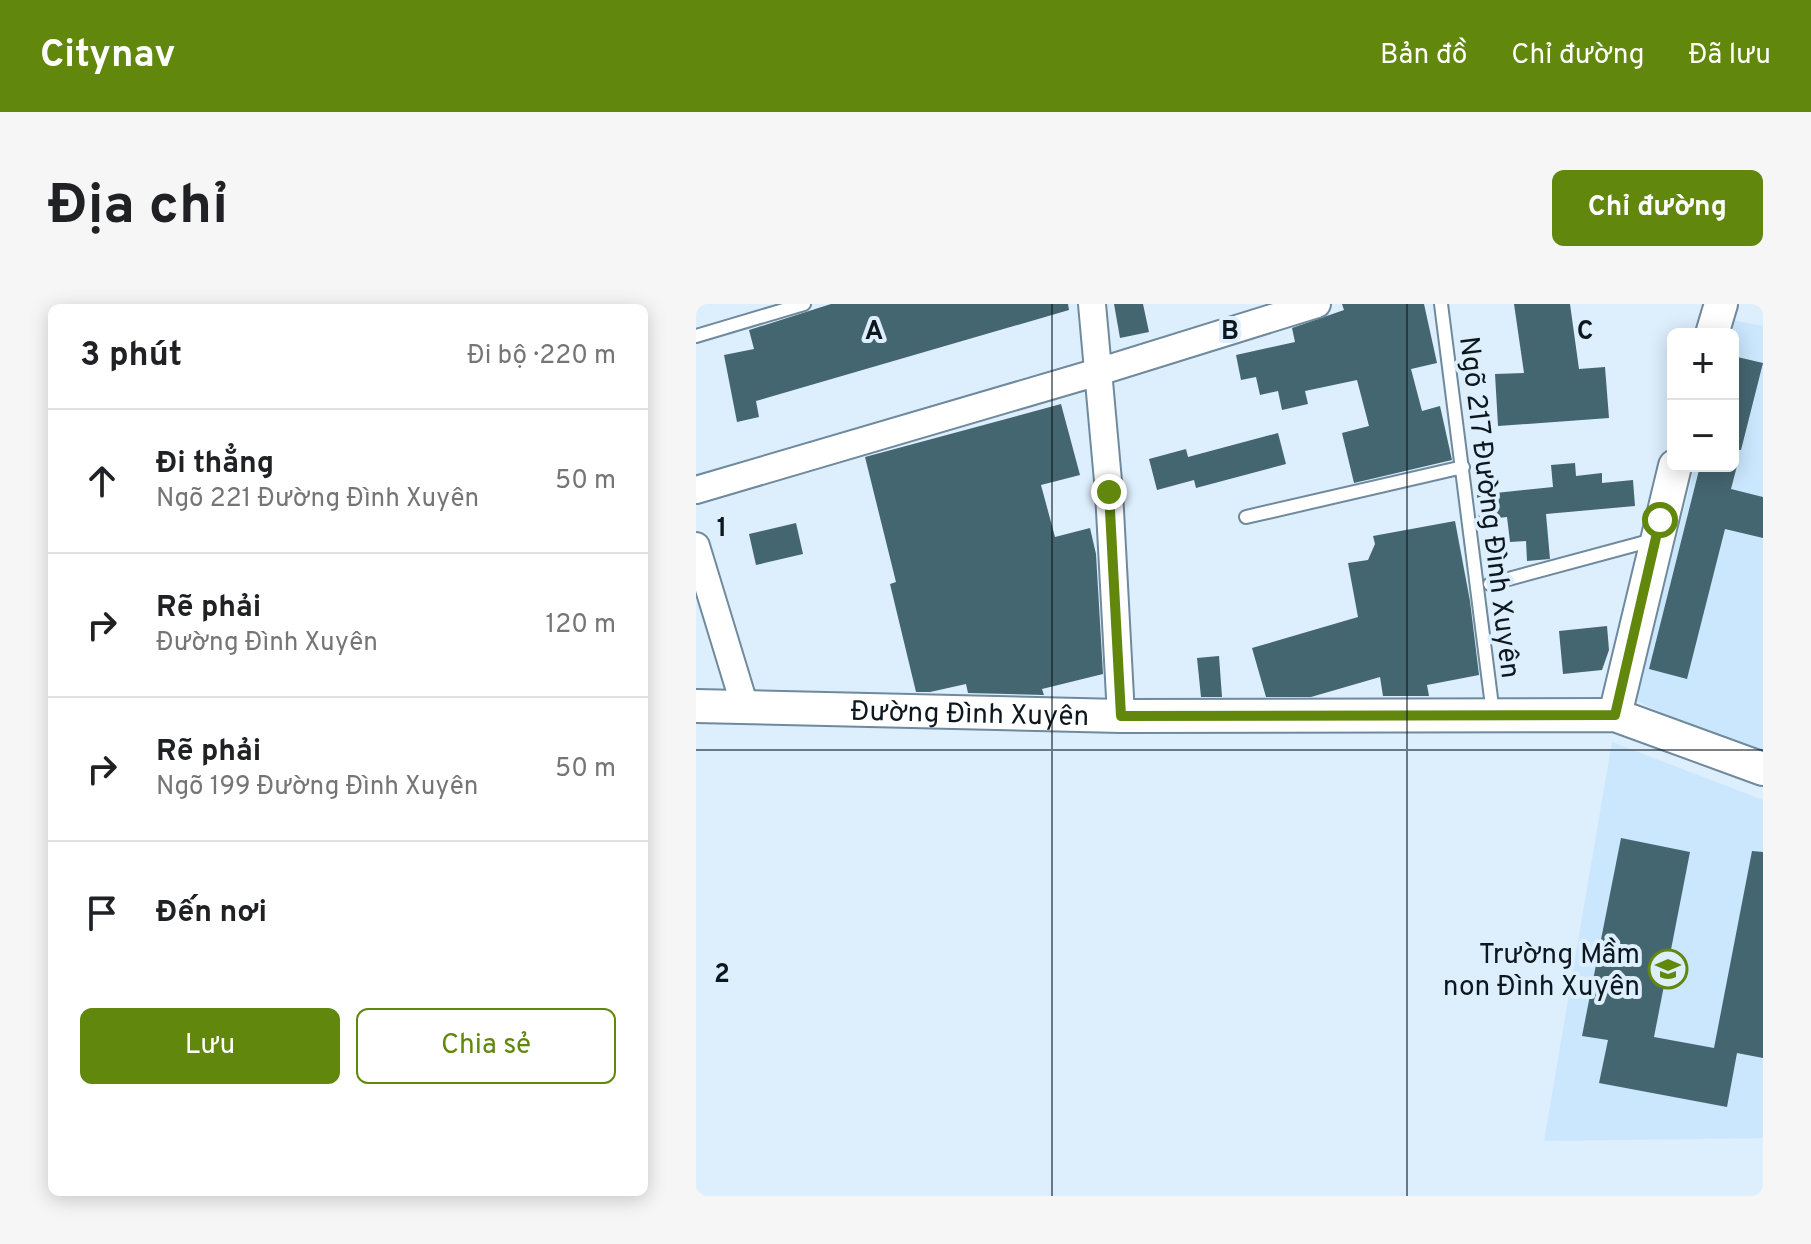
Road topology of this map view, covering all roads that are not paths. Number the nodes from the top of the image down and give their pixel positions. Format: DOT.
graph roads {
  1 [pos="804,304"];
  2 [pos="1092,304"];
  3 [pos="1317,304"];
  4 [pos="1441,304"];
  5 [pos="1721,304"];
  6 [pos="1714,328"];
  7 [pos="696,336"];
  8 [pos="1098,372"];
  9 [pos="1463,467"];
  10 [pos="1673,472"];
  11 [pos="696,490"];
  12 [pos="1246,517"];
  13 [pos="1656,539"];
  14 [pos="696,546"];
  15 [pos="1490,584"];
  16 [pos="696,706"];
  17 [pos="745,707"];
  18 [pos="1493,715"];
  19 [pos="1615,715"];
  20 [pos="1121,716"];
  21 [pos="1763,769"];
  1 -- 7 [label="lane"];
  2 -- 8 [label="street"];
  3 -- 8 [label="street"];
  4 -- 9 [label="lane, Ngõ 217 Đường Đình Xuyên"];
  5 -- 6 [label="street"];
  8 -- 11 [label="street"];
  8 -- 20 [label="street"];
  9 -- 12 [label="lane"];
  9 -- 18 [label="lane, Ngõ 217 Đường Đình Xuyên"];
  10 -- 13 [label="street"];
  13 -- 15 [label="lane"];
  13 -- 19 [label="street"];
  14 -- 17 [label="street"];
  16 -- 17 [label="street, Đường Đình Xuyên"];
  17 -- 20 [label="street, Đường Đình Xuyên"];
  18 -- 19 [label="street, Đường Đình Xuyên"];
  18 -- 20 [label="street, Đường Đình Xuyên"];
  19 -- 21 [label="street, Đường Đình Xuyên"];
}
